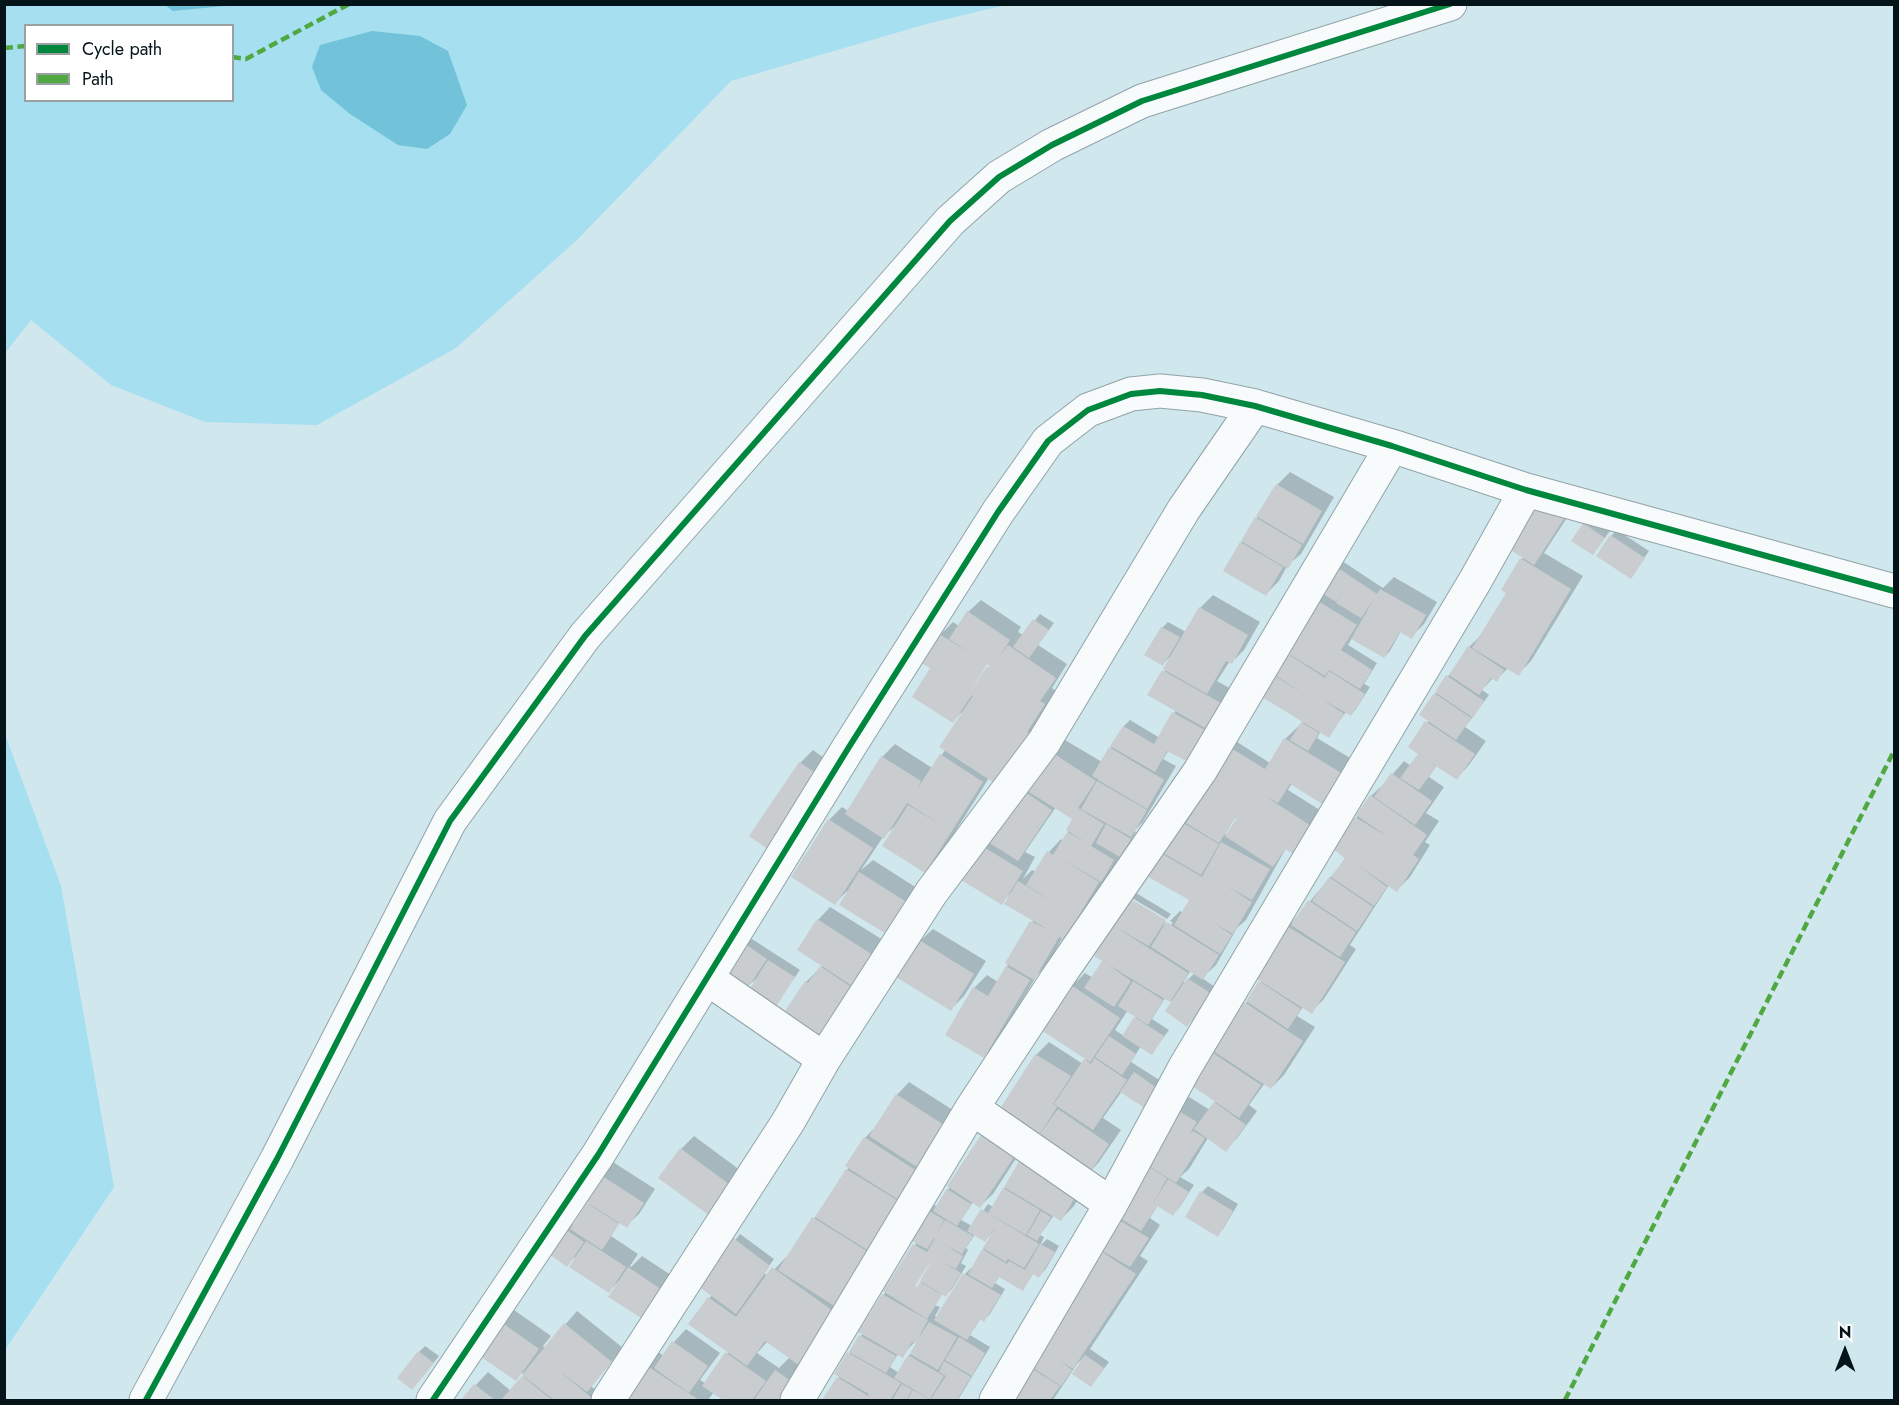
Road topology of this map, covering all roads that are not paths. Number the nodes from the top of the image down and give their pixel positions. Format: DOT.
graph roads {
  1 [pos="1450,4"];
  2 [pos="1255,406"];
  3 [pos="1392,446"];
  4 [pos="1526,489"];
  5 [pos="1894,591"];
  6 [pos="708,979"];
  7 [pos="824,1059"];
  8 [pos="972,1108"];
  9 [pos="1111,1204"];
  10 [pos="146,1401"];
  11 [pos="433,1401"];
  12 [pos="608,1401"];
  13 [pos="797,1401"];
  14 [pos="996,1401"];
  1 -- 10 [label="street"];
  2 -- 3 [label="street"];
  2 -- 6 [label="street"];
  2 -- 7 [label="street"];
  3 -- 4 [label="street"];
  3 -- 8 [label="street"];
  4 -- 5 [label="street"];
  4 -- 9 [label="street"];
  6 -- 7 [label="street"];
  6 -- 11 [label="street"];
  7 -- 12 [label="street"];
  8 -- 9 [label="street"];
  8 -- 13 [label="street"];
  9 -- 14 [label="street"];
}
